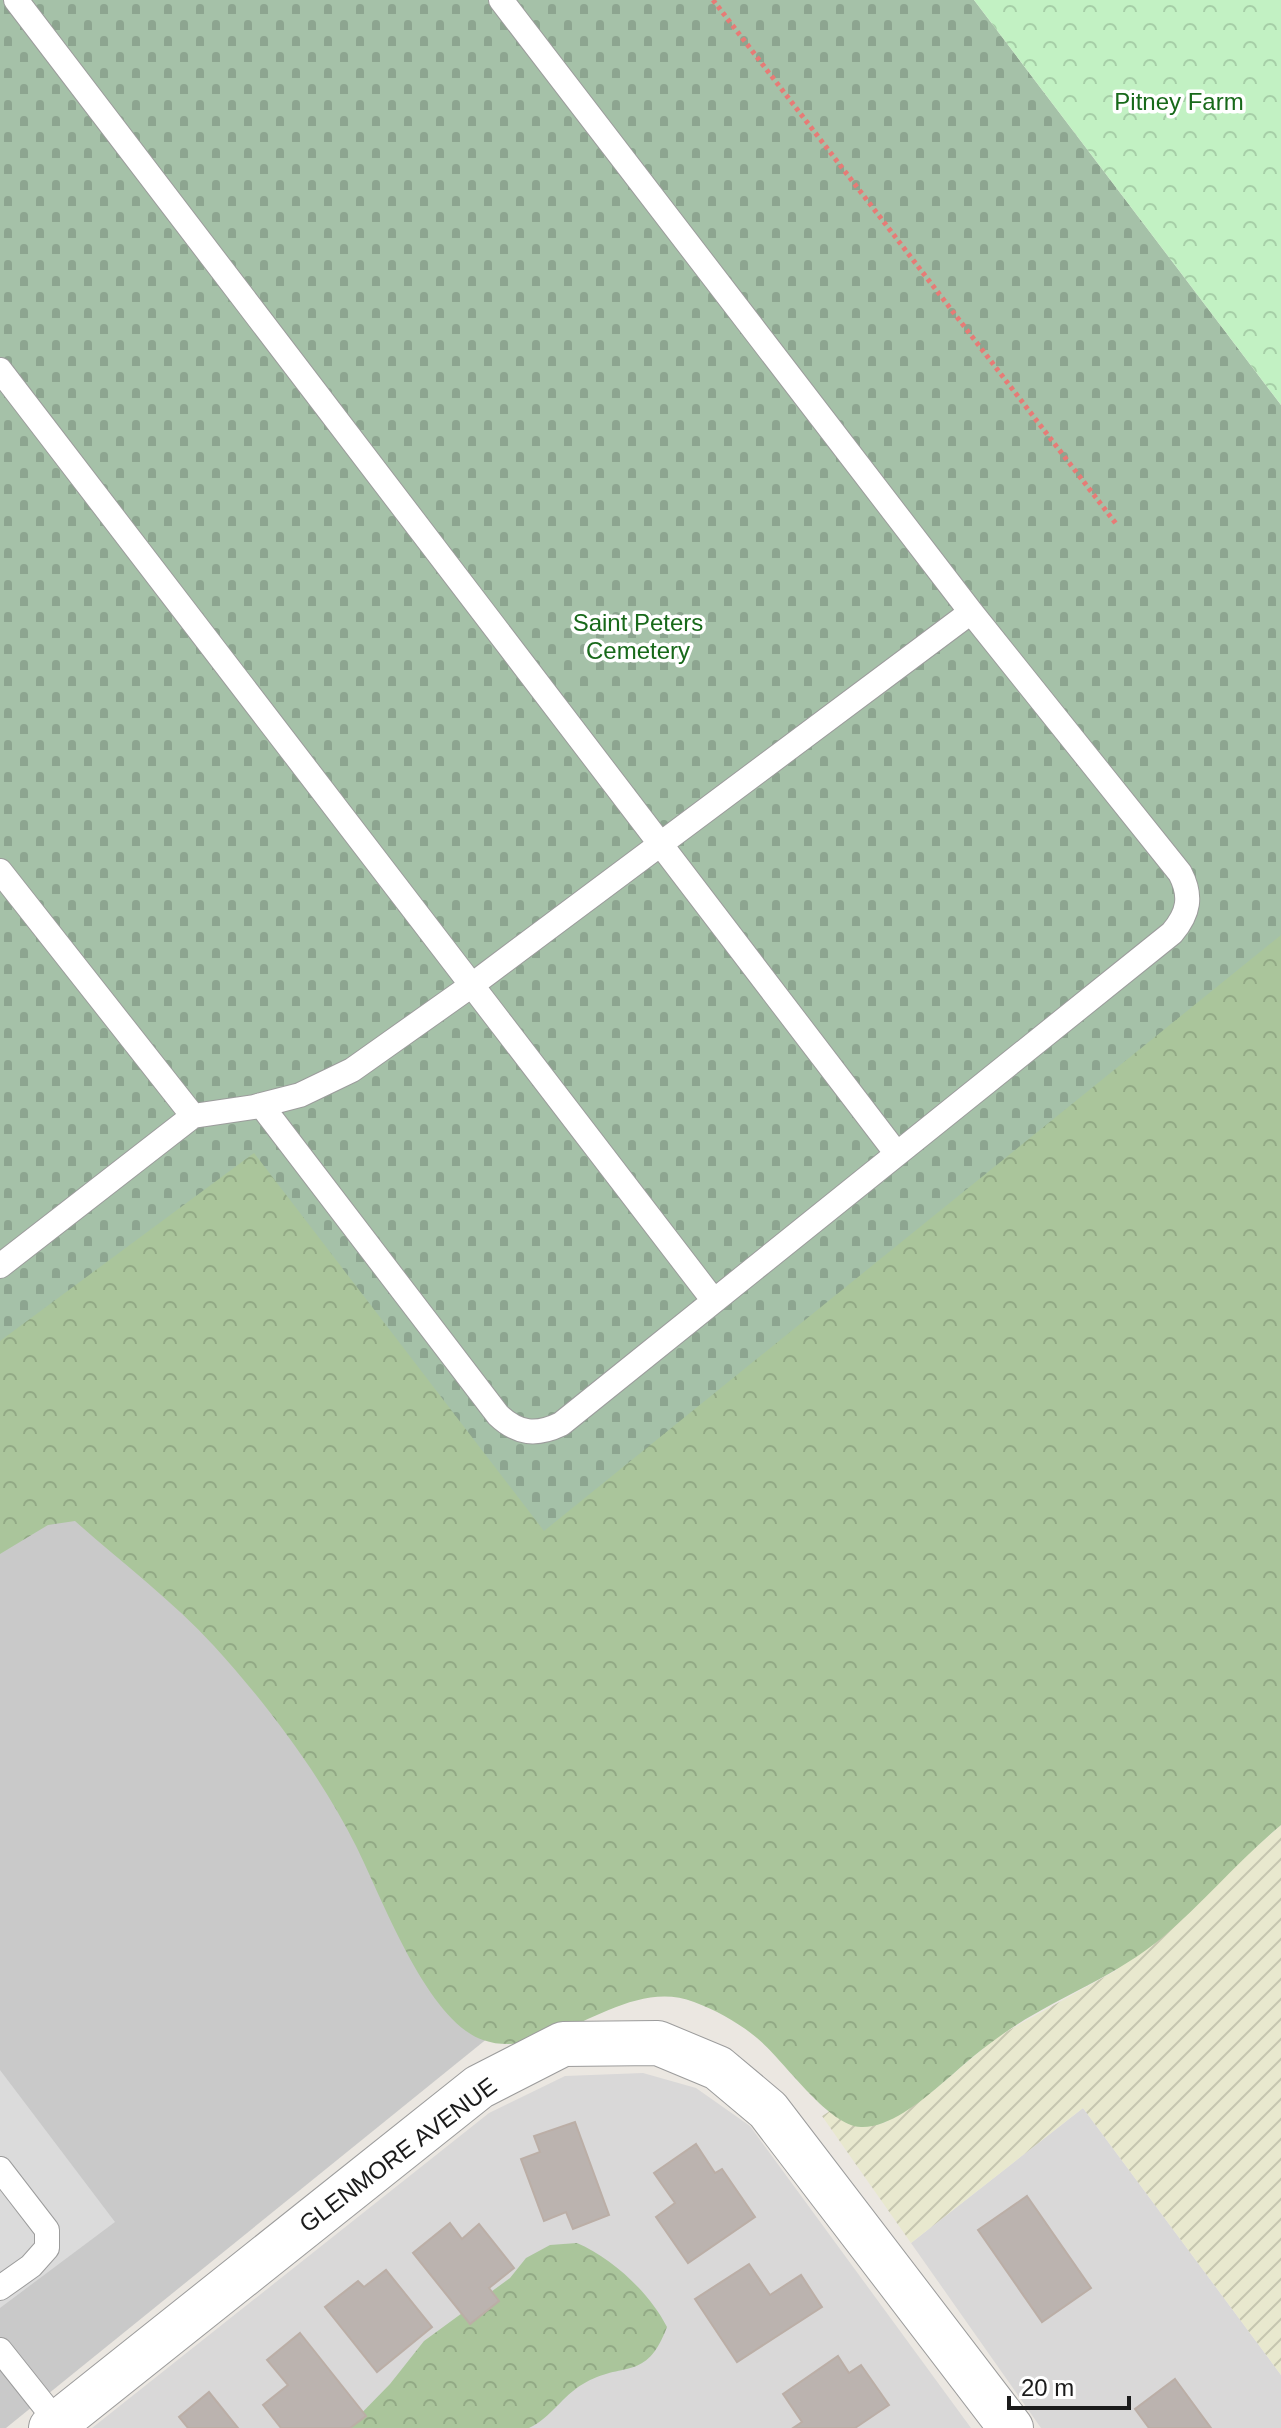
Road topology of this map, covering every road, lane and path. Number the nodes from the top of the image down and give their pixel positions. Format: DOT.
graph roads {
  1 [pos="16,0"];
  2 [pos="501,0"];
  3 [pos="713,0"];
  4 [pos="0,370"];
  5 [pos="1117,525"];
  6 [pos="971,612"];
  7 [pos="660,845"];
  8 [pos="0,871"];
  9 [pos="472,985"];
  10 [pos="261,1105"];
  11 [pos="193,1116"];
  12 [pos="897,1154"];
  13 [pos="0,1266"];
  14 [pos="714,1301"];
  15 [pos="0,2169"];
  16 [pos="0,2288"];
  17 [pos="0,2350"];
  18 [pos="54,2425"];
  19 [pos="1011,2428"];
  1 -- 7 [label="lane"];
  2 -- 6 [label="lane"];
  3 -- 5 [label="path"];
  4 -- 9 [label="lane"];
  6 -- 7 [label="lane"];
  6 -- 12 [label="lane"];
  7 -- 9 [label="lane"];
  7 -- 12 [label="lane"];
  8 -- 11 [label="lane"];
  9 -- 10 [label="lane"];
  9 -- 14 [label="lane"];
  10 -- 11 [label="lane"];
  10 -- 14 [label="lane"];
  11 -- 13 [label="lane"];
  12 -- 14 [label="lane"];
  15 -- 16 [label="lane"];
  17 -- 18 [label="lane"];
  18 -- 19 [label="street, GLENMORE AVENUE"];
}
